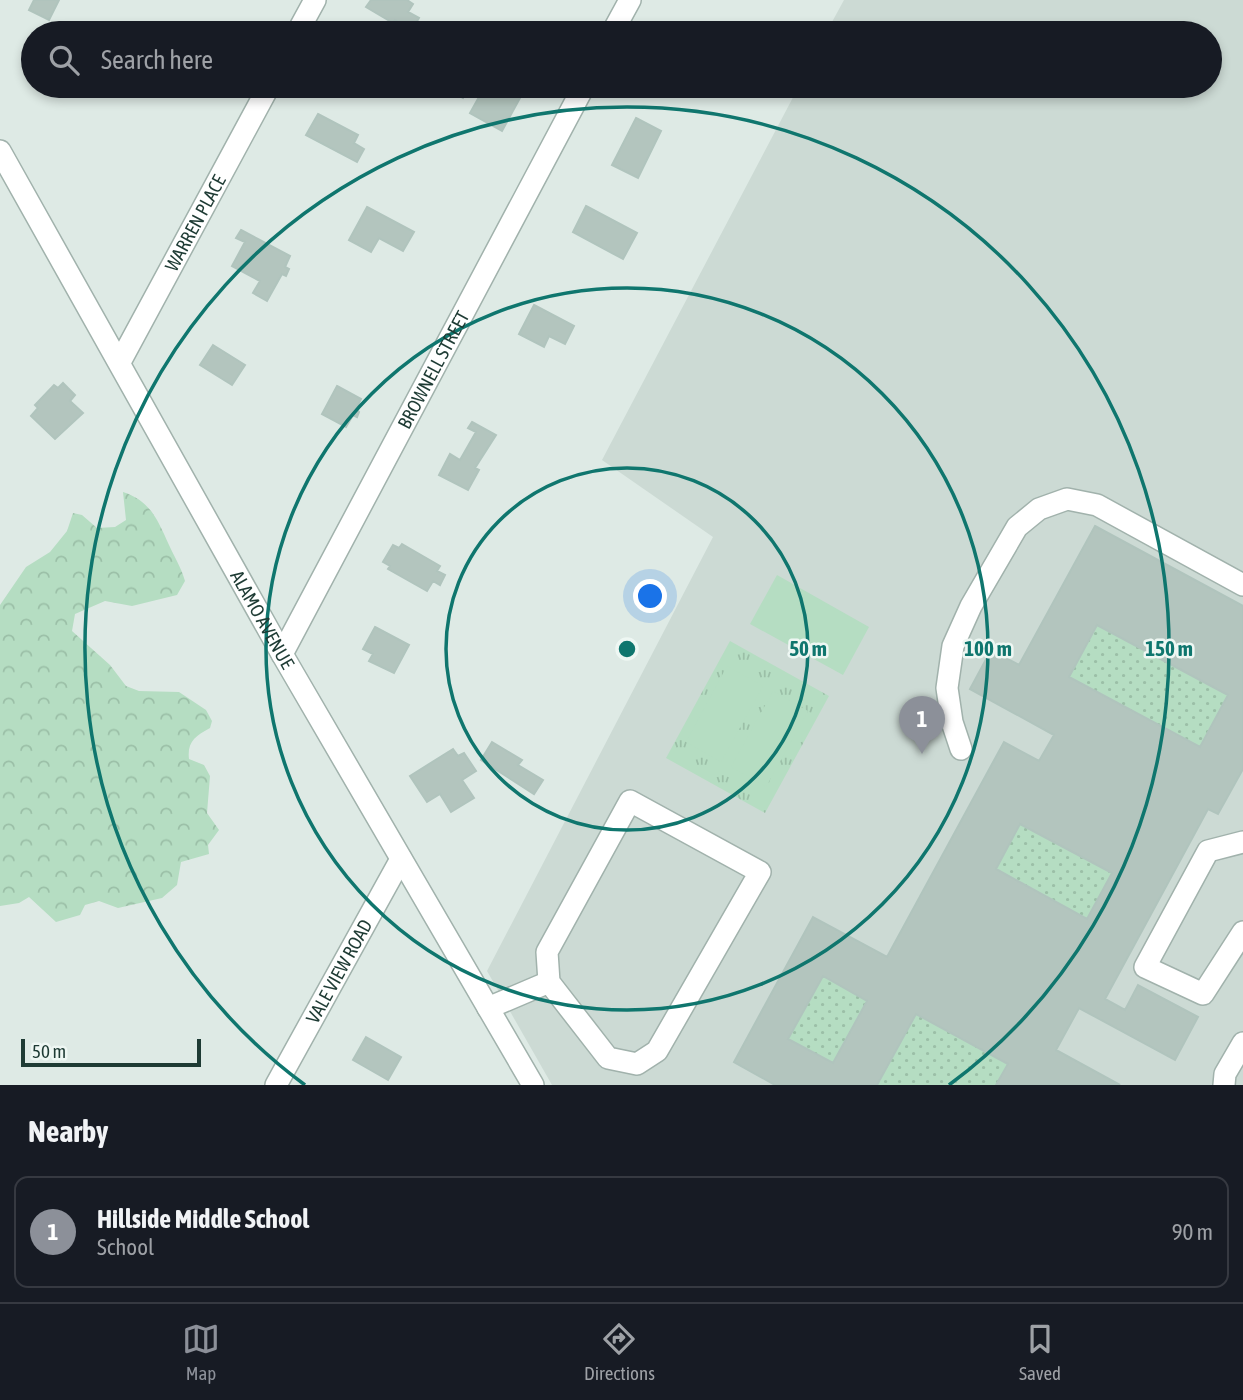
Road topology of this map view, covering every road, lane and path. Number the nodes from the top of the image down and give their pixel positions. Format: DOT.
graph roads {
  1 [pos="315,0"];
  2 [pos="630,0"];
  3 [pos="304,21"];
  4 [pos="619,21"];
  5 [pos="263,98"];
  6 [pos="578,98"];
  7 [pos="0,151"];
  8 [pos="120,362"];
  9 [pos="1243,585"];
  10 [pos="282,654"];
  11 [pos="961,749"];
  12 [pos="1243,842"];
  13 [pos="401,859"];
  14 [pos="1243,932"];
  15 [pos="549,982"];
  16 [pos="488,1008"];
  17 [pos="1243,1043"];
  18 [pos="276,1085"];
  19 [pos="533,1085"];
  20 [pos="1224,1085"];
  1 -- 3 [label="street"];
  2 -- 4 [label="street"];
  5 -- 8 [label="street, WARREN PLACE"];
  6 -- 10 [label="street, BROWNELL STREET"];
  7 -- 8 [label="street, ALAMO AVENUE"];
  8 -- 10 [label="street, ALAMO AVENUE"];
  9 -- 11 [label="street"];
  10 -- 13 [label="street, ALAMO AVENUE"];
  12 -- 14 [label="street"];
  13 -- 16 [label="street, ALAMO AVENUE"];
  13 -- 18 [label="street, VALE VIEW ROAD"];
  15 -- 15 [label="street"];
  15 -- 16 [label="street"];
  16 -- 19 [label="street, ALAMO AVENUE"];
  17 -- 20 [label="street"];
}
